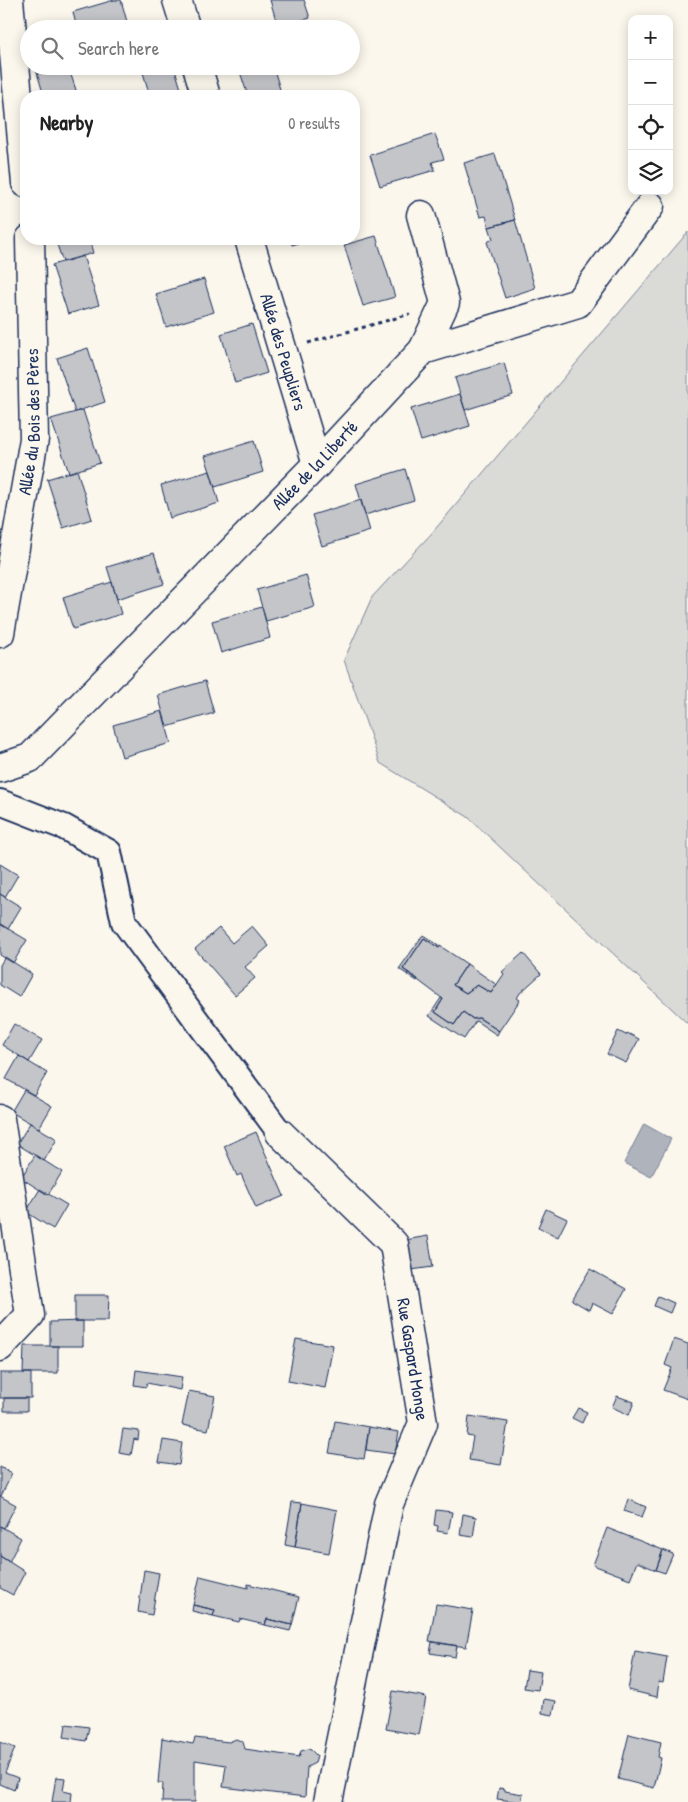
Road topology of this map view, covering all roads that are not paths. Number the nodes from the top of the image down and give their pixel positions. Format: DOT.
graph roads {
  1 [pos="177,0"];
  2 [pos="10,7"];
  3 [pos="183,20"];
  4 [pos="200,75"];
  5 [pos="204,90"];
  6 [pos="20,117"];
  7 [pos="650,206"];
  8 [pos="421,215"];
  9 [pos="30,245"];
  10 [pos="252,245"];
  11 [pos="423,350"];
  12 [pos="317,464"];
  13 [pos="0,633"];
  14 [pos="0,768"];
  15 [pos="0,802"];
  16 [pos="0,1119"];
  17 [pos="280,1133"];
  18 [pos="0,1347"];
  19 [pos="328,1802"];
  1 -- 3 [label="street"];
  2 -- 6 [label="street"];
  4 -- 5 [label="street"];
  7 -- 11 [label="street"];
  8 -- 11 [label="street"];
  9 -- 13 [label="street, Allée du Bois des Pères"];
  10 -- 12 [label="street, Allée des Peupliers"];
  11 -- 12 [label="street, Allée de la Liberté"];
  12 -- 14 [label="street, Allée de la Liberté"];
  15 -- 17 [label="street"];
  16 -- 18 [label="street"];
  17 -- 19 [label="street, Rue Gaspard Monge"];
}
